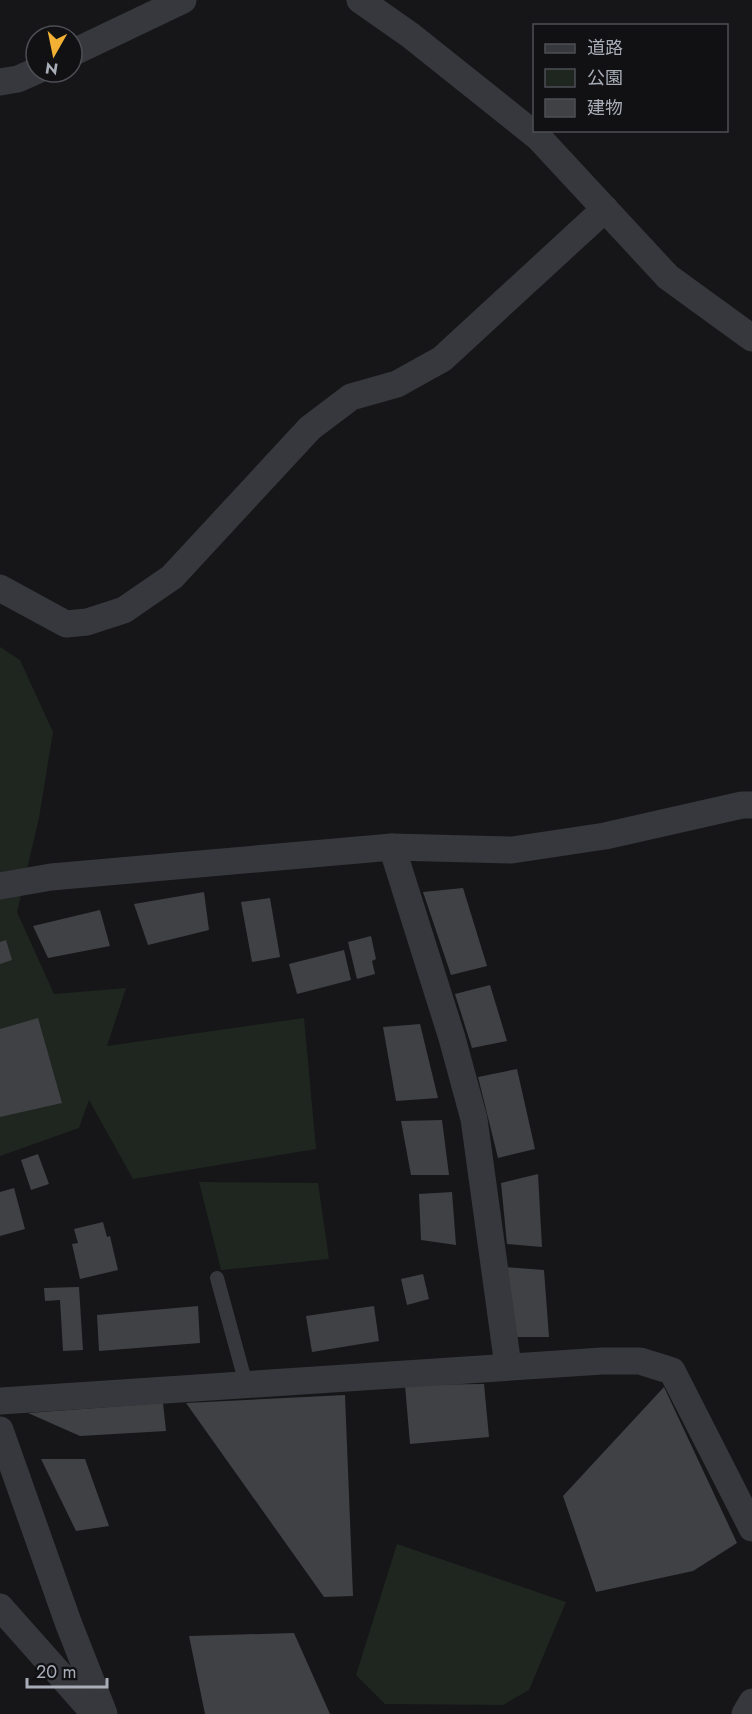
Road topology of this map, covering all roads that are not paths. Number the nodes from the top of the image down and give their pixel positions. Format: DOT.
graph roads {
  1 [pos="183,0"];
  2 [pos="360,0"];
  3 [pos="392,8"];
  4 [pos="84,47"];
  5 [pos="24,76"];
  6 [pos="0,82"];
  7 [pos="606,209"];
  8 [pos="752,338"];
  9 [pos="0,588"];
  10 [pos="752,805"];
  11 [pos="392,847"];
  12 [pos="0,886"];
  13 [pos="216,1278"];
  14 [pos="508,1366"];
  15 [pos="246,1384"];
  16 [pos="0,1401"];
  17 [pos="0,1430"];
  18 [pos="752,1528"];
  19 [pos="0,1607"];
  20 [pos="752,1702"];
  21 [pos="94,1714"];
  22 [pos="104,1714"];
  23 [pos="745,1714"];
  1 -- 4 [label="street"];
  2 -- 3 [label="street"];
  3 -- 7 [label="street"];
  5 -- 6 [label="street"];
  7 -- 8 [label="street"];
  7 -- 9 [label="street"];
  10 -- 11 [label="street"];
  11 -- 12 [label="street"];
  11 -- 14 [label="street"];
  13 -- 15 [label="lane"];
  14 -- 15 [label="street"];
  14 -- 18 [label="street"];
  15 -- 16 [label="street"];
  17 -- 22 [label="street"];
  19 -- 21 [label="street"];
  20 -- 23 [label="street"];
}
